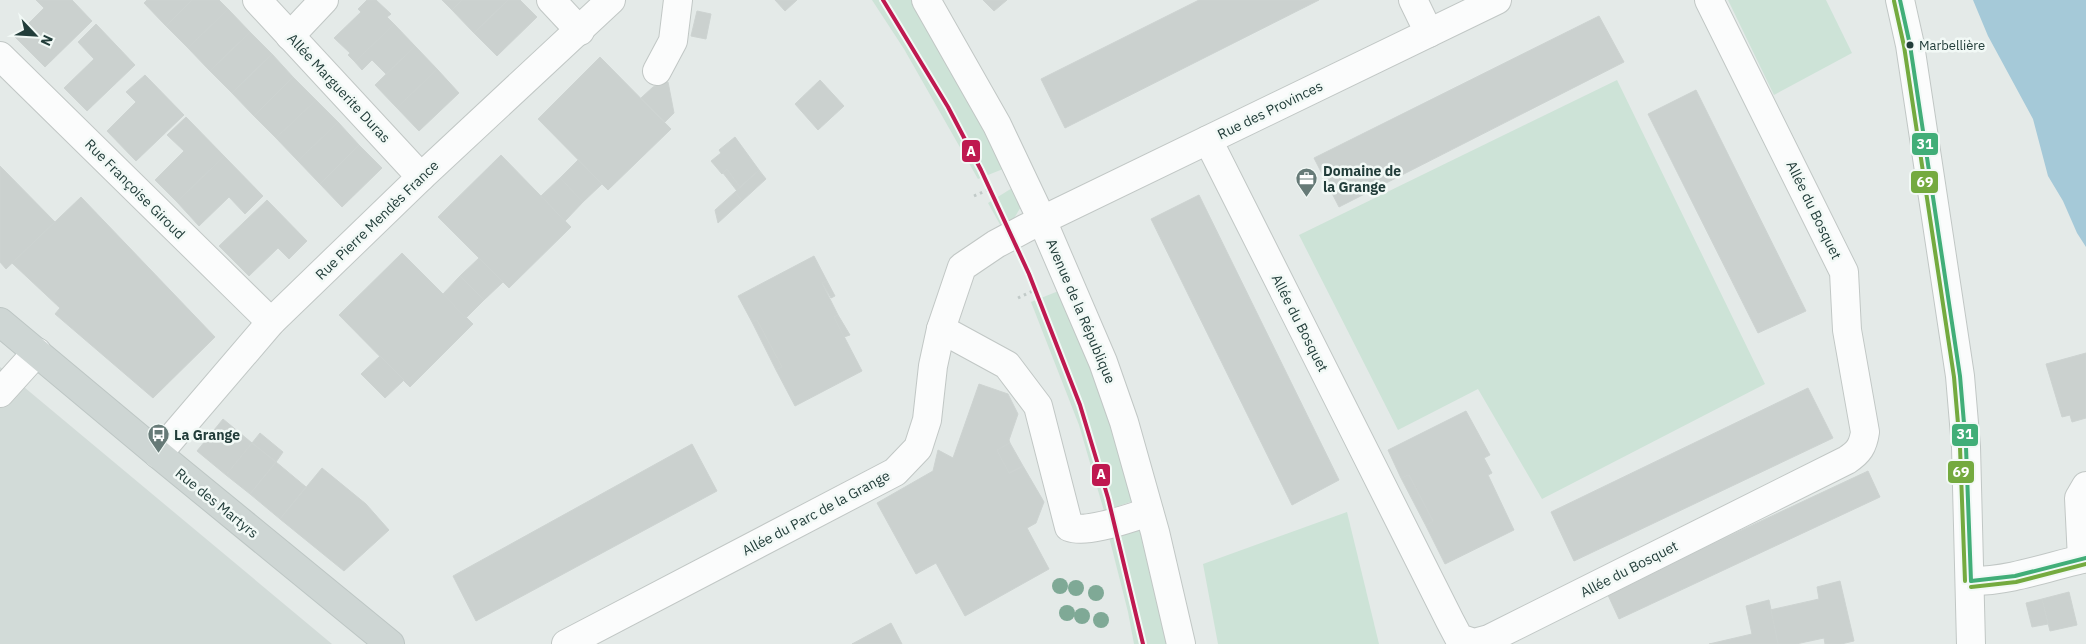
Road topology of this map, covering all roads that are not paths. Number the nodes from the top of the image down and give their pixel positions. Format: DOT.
graph roads {
  1 [pos="258,0"];
  2 [pos="324,0"];
  3 [pos="551,0"];
  4 [pos="611,0"];
  5 [pos="678,0"];
  6 [pos="926,0"];
  7 [pos="1413,0"];
  8 [pos="1497,0"];
  9 [pos="1709,0"];
  10 [pos="1900,0"];
  11 [pos="580,31"];
  12 [pos="1429,33"];
  13 [pos="290,36"];
  14 [pos="0,56"];
  15 [pos="656,72"];
  16 [pos="1208,140"];
  17 [pos="421,177"];
  18 [pos="1042,220"];
  19 [pos="0,322"];
  20 [pos="270,322"];
  21 [pos="941,329"];
  22 [pos="37,352"];
  23 [pos="0,393"];
  24 [pos="158,454"];
  25 [pos="2086,486"];
  26 [pos="1149,512"];
  27 [pos="2084,558"];
  28 [pos="1971,581"];
  29 [pos="390,644"];
  30 [pos="566,644"];
  31 [pos="1181,644"];
  32 [pos="1971,644"];
  1 -- 13 [label="street, Allée Marguerite Duras"];
  2 -- 13 [label="street"];
  3 -- 11 [label="street"];
  4 -- 11 [label="street, Rue Pierre Mendès France"];
  5 -- 15 [label="street"];
  6 -- 18 [label="street, Avenue de la République"];
  7 -- 12 [label="street"];
  8 -- 12 [label="street, Rue des Provinces"];
  9 -- 16 [label="street, Allée du Bosquet"];
  10 -- 28 [label="street"];
  11 -- 17 [label="street, Rue Pierre Mendès France"];
  12 -- 16 [label="street, Rue des Provinces"];
  13 -- 17 [label="street, Allée Marguerite Duras"];
  14 -- 20 [label="street, Rue Françoise Giroud"];
  16 -- 18 [label="street, Rue des Provinces"];
  17 -- 20 [label="street, Rue Pierre Mendès France"];
  18 -- 21 [label="street, Allée du Parc de la Grange"];
  18 -- 26 [label="street, Avenue de la République"];
  19 -- 22 [label="main road, Rue des Martyrs"];
  20 -- 24 [label="street, Rue Pierre Mendès France"];
  21 -- 26 [label="street"];
  21 -- 30 [label="street, Allée du Parc de la Grange"];
  22 -- 23 [label="street"];
  22 -- 24 [label="main road, Rue des Martyrs"];
  24 -- 29 [label="main road, Rue des Martyrs"];
  25 -- 27 [label="street"];
  26 -- 31 [label="street, Avenue de la République"];
  27 -- 28 [label="street"];
  28 -- 32 [label="street"];
}
